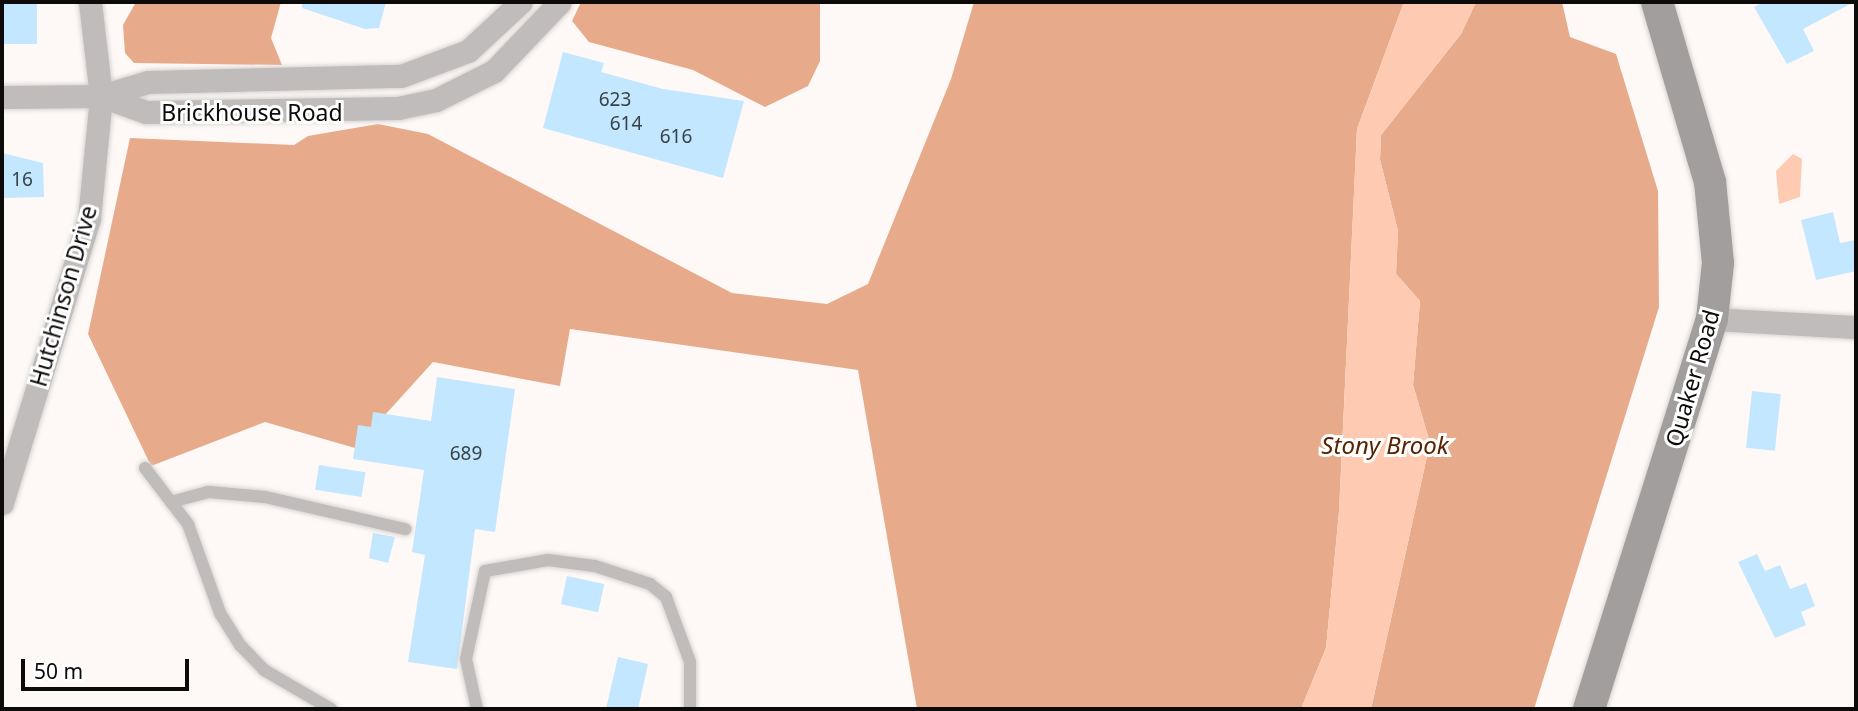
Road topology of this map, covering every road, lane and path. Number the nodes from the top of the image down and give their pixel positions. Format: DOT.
graph roads {
  1 [pos="90,2"];
  2 [pos="521,2"];
  3 [pos="560,2"];
  4 [pos="1657,2"];
  5 [pos="454,58"];
  6 [pos="468,86"];
  7 [pos="101,96"];
  8 [pos="2,97"];
  9 [pos="1712,319"];
  10 [pos="1856,327"];
  11 [pos="145,468"];
  12 [pos="171,502"];
  13 [pos="2,503"];
  14 [pos="405,529"];
  15 [pos="331,709"];
  16 [pos="477,709"];
  17 [pos="690,709"];
  18 [pos="1589,709"];
  1 -- 7 [label="street, Hutchinson Drive"];
  2 -- 5 [label="street, Brickhouse Road"];
  3 -- 6 [label="street, Brickhouse Road"];
  4 -- 9 [label="street, Quaker Road"];
  5 -- 6 [label="street"];
  5 -- 7 [label="street, Brickhouse Road"];
  6 -- 7 [label="street, Brickhouse Road"];
  7 -- 8 [label="street"];
  7 -- 13 [label="street, Hutchinson Drive"];
  9 -- 10 [label="street"];
  9 -- 18 [label="street, Quaker Road"];
  11 -- 12 [label="lane"];
  12 -- 14 [label="lane"];
  12 -- 15 [label="lane"];
  16 -- 17 [label="lane"];
}
